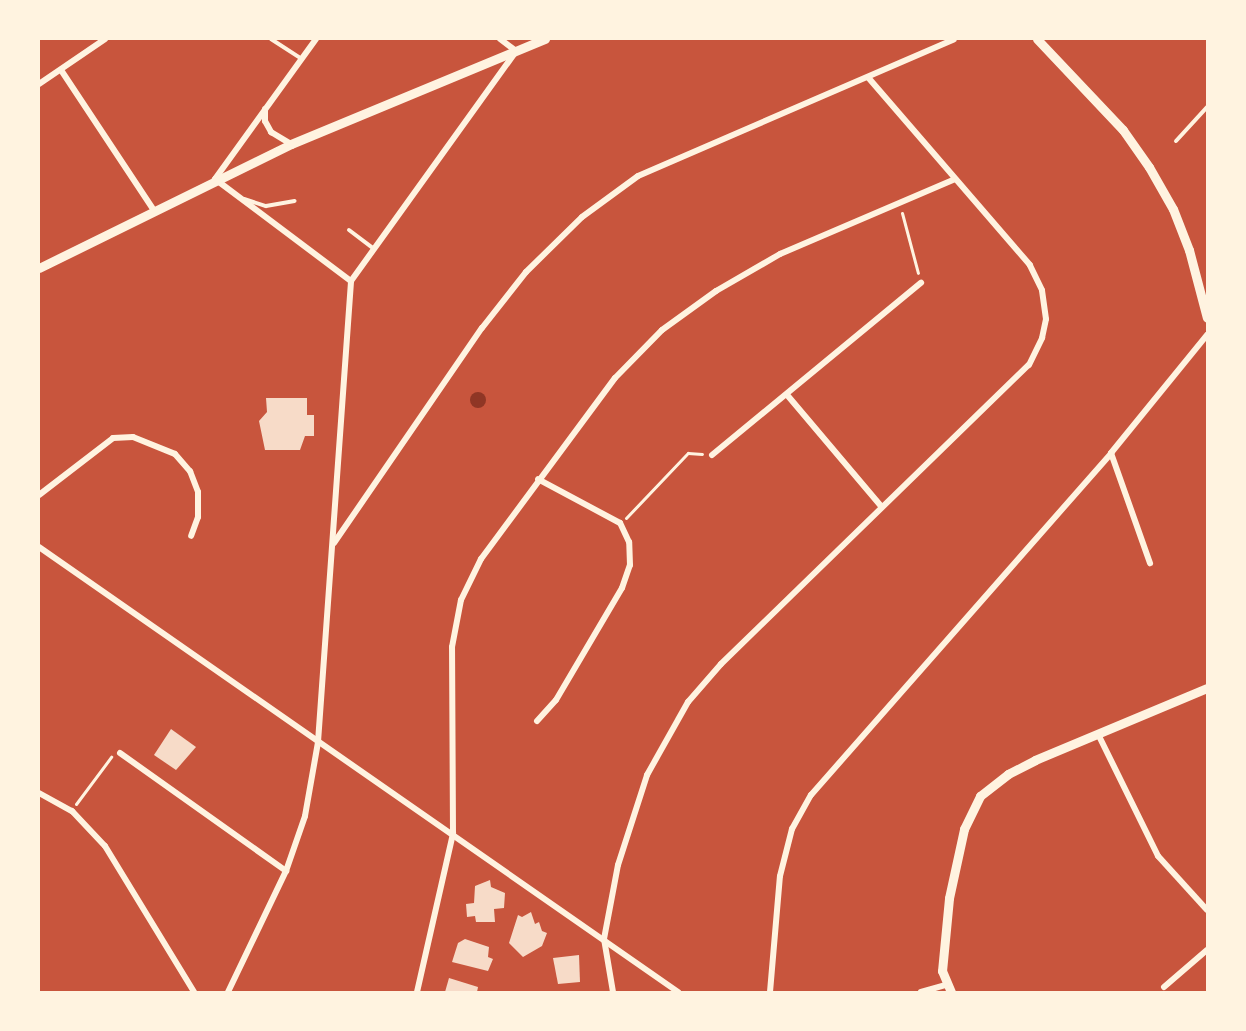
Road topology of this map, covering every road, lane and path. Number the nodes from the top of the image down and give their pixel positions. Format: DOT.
graph roads {
  1 [pos="105,39"];
  2 [pos="271,39"];
  3 [pos="316,39"];
  4 [pos="500,39"];
  5 [pos="545,39"];
  6 [pos="954,39"];
  7 [pos="1037,39"];
  8 [pos="516,51"];
  9 [pos="302,59"];
  10 [pos="62,70"];
  11 [pos="868,77"];
  12 [pos="39,84"];
  13 [pos="1207,107"];
  14 [pos="265,108"];
  15 [pos="1176,141"];
  16 [pos="291,144"];
  17 [pos="216,179"];
  18 [pos="956,179"];
  19 [pos="243,199"];
  20 [pos="295,201"];
  21 [pos="899,203"];
  22 [pos="153,209"];
  23 [pos="349,230"];
  24 [pos="373,248"];
  25 [pos="39,268"];
  26 [pos="351,281"];
  27 [pos="921,283"];
  28 [pos="1207,318"];
  29 [pos="1207,335"];
  30 [pos="788,396"];
  31 [pos="1111,453"];
  32 [pos="712,454"];
  33 [pos="538,479"];
  34 [pos="39,495"];
  35 [pos="881,506"];
  36 [pos="620,523"];
  37 [pos="191,536"];
  38 [pos="333,544"];
  39 [pos="39,547"];
  40 [pos="1150,563"];
  41 [pos="1207,688"];
  42 [pos="537,721"];
  43 [pos="1098,734"];
  44 [pos="318,742"];
  45 [pos="120,753"];
  46 [pos="39,793"];
  47 [pos="72,811"];
  48 [pos="453,833"];
  49 [pos="286,871"];
  50 [pos="1207,910"];
  51 [pos="604,939"];
  52 [pos="1207,950"];
  53 [pos="1164,987"];
  54 [pos="948,988"];
  55 [pos="194,992"];
  56 [pos="228,992"];
  57 [pos="417,992"];
  58 [pos="613,992"];
  59 [pos="678,992"];
  60 [pos="770,992"];
  61 [pos="921,992"];
  1 -- 10 [label="street"];
  2 -- 9 [label="lane"];
  3 -- 9 [label="street"];
  4 -- 8 [label="street"];
  5 -- 8 [label="street"];
  6 -- 11 [label="street"];
  7 -- 28 [label="street"];
  8 -- 16 [label="street"];
  8 -- 24 [label="street"];
  9 -- 14 [label="street"];
  10 -- 12 [label="street"];
  10 -- 22 [label="street"];
  11 -- 18 [label="street"];
  11 -- 38 [label="street"];
  13 -- 15 [label="lane"];
  14 -- 16 [label="street"];
  14 -- 17 [label="street"];
  16 -- 17 [label="street"];
  17 -- 19 [label="street"];
  17 -- 22 [label="street"];
  18 -- 21 [label="street"];
  18 -- 35 [label="street"];
  19 -- 20 [label="lane"];
  19 -- 26 [label="street"];
  21 -- 27 [label="path"];
  21 -- 33 [label="street"];
  22 -- 25 [label="street"];
  23 -- 24 [label="lane"];
  24 -- 26 [label="street"];
  26 -- 38 [label="street"];
  27 -- 30 [label="street"];
  29 -- 31 [label="street"];
  30 -- 32 [label="street"];
  30 -- 35 [label="street"];
  31 -- 40 [label="street"];
  31 -- 60 [label="street"];
  32 -- 36 [label="path"];
  33 -- 36 [label="street"];
  33 -- 48 [label="street"];
  34 -- 37 [label="street"];
  35 -- 51 [label="street"];
  36 -- 42 [label="street"];
  38 -- 44 [label="street"];
  39 -- 44 [label="street"];
  41 -- 43 [label="street"];
  43 -- 50 [label="street"];
  43 -- 54 [label="street"];
  44 -- 48 [label="street"];
  44 -- 49 [label="street"];
  45 -- 47 [label="path"];
  45 -- 49 [label="street"];
  46 -- 47 [label="street"];
  47 -- 55 [label="street"];
  48 -- 51 [label="street"];
  48 -- 57 [label="street"];
  49 -- 56 [label="street"];
  51 -- 58 [label="street"];
  51 -- 59 [label="street"];
  52 -- 53 [label="street"];
  54 -- 61 [label="street"];
}
